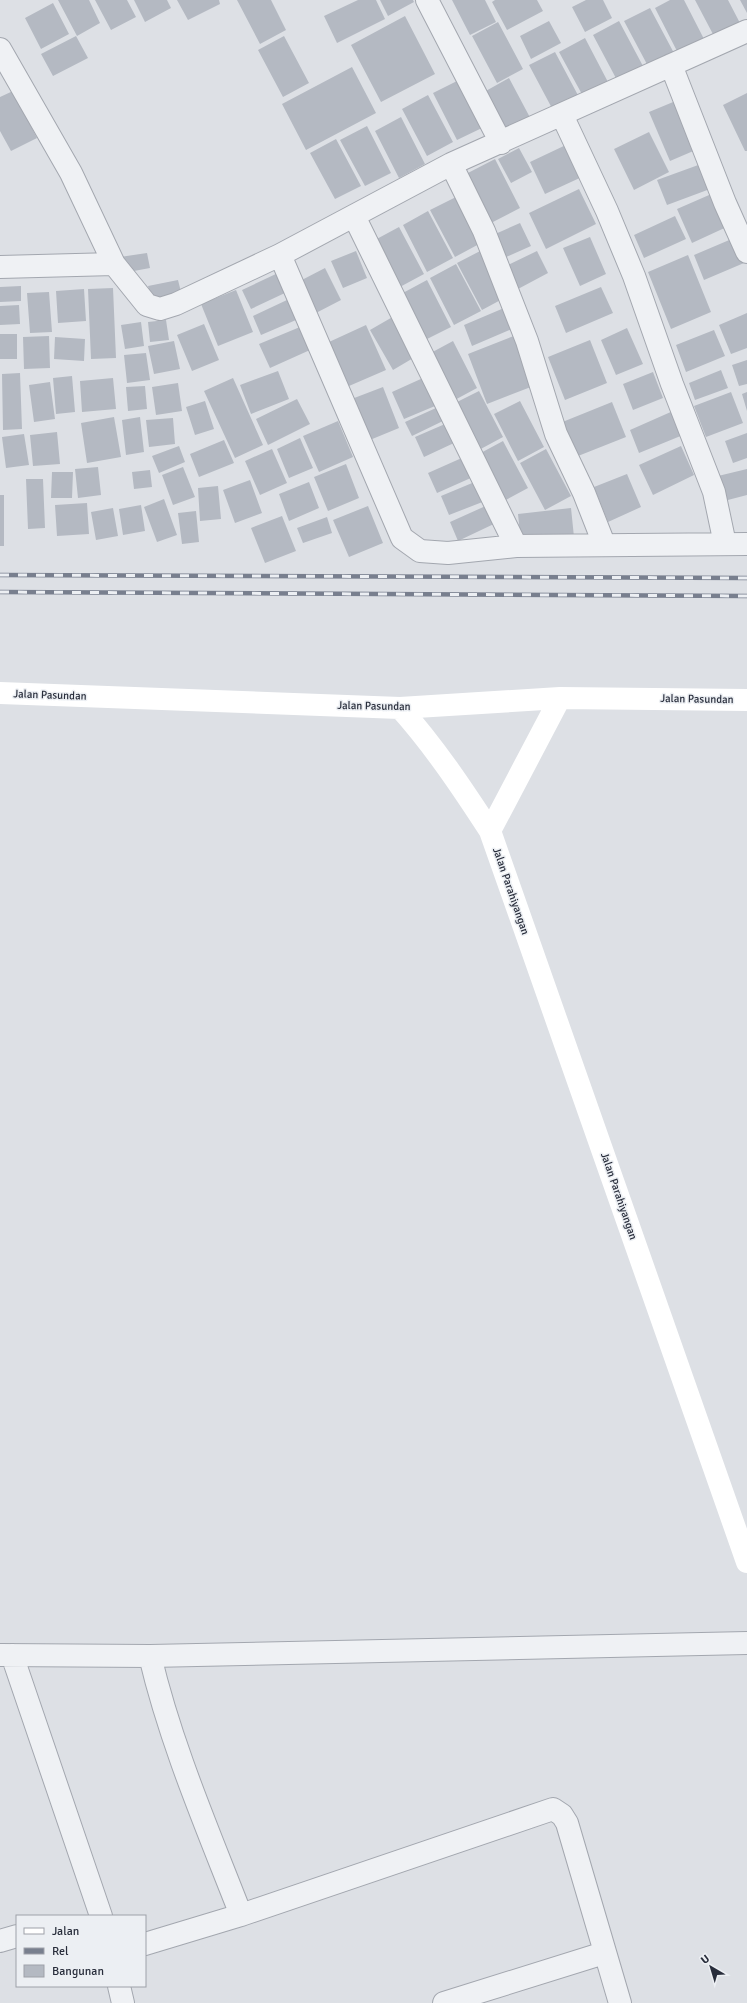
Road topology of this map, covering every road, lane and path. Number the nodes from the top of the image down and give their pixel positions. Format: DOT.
graph roads {
  1 [pos="427,0"];
  2 [pos="747,31"];
  3 [pos="0,49"];
  4 [pos="671,65"];
  5 [pos="562,115"];
  6 [pos="501,143"];
  7 [pos="451,164"];
  8 [pos="354,216"];
  9 [pos="747,252"];
  10 [pos="280,254"];
  11 [pos="114,264"];
  12 [pos="0,266"];
  13 [pos="604,544"];
  14 [pos="725,544"];
  15 [pos="747,544"];
  16 [pos="516,546"];
  17 [pos="0,694"];
  18 [pos="560,698"];
  19 [pos="747,700"];
  20 [pos="400,708"];
  21 [pos="490,831"];
  22 [pos="747,1562"];
  23 [pos="747,1643"];
  24 [pos="6,1655"];
  25 [pos="150,1656"];
  26 [pos="99,1915"];
  27 [pos="241,1915"];
  28 [pos="16,1936"];
  29 [pos="0,1940"];
  30 [pos="146,1944"];
  31 [pos="604,1953"];
  32 [pos="119,1987"];
  33 [pos="123,2003"];
  34 [pos="444,2003"];
  35 [pos="620,2003"];
  1 -- 6 [label="street"];
  2 -- 4 [label="street"];
  3 -- 11 [label="street"];
  4 -- 5 [label="street"];
  4 -- 9 [label="street"];
  5 -- 6 [label="street"];
  5 -- 14 [label="street"];
  6 -- 7 [label="street"];
  7 -- 8 [label="street"];
  7 -- 13 [label="street"];
  8 -- 10 [label="street"];
  8 -- 16 [label="street"];
  10 -- 11 [label="street"];
  10 -- 16 [label="street"];
  11 -- 12 [label="street"];
  13 -- 14 [label="street"];
  13 -- 16 [label="street"];
  14 -- 15 [label="street"];
  17 -- 20 [label="street, Jalan Pasundan"];
  18 -- 19 [label="street, Jalan Pasundan"];
  18 -- 20 [label="street, Jalan Pasundan"];
  18 -- 21 [label="street"];
  20 -- 21 [label="street, Jalan Parahiyangan"];
  21 -- 22 [label="street, Jalan Parahiyangan"];
  23 -- 25 [label="street"];
  24 -- 25 [label="street"];
  24 -- 26 [label="street"];
  25 -- 27 [label="street"];
  27 -- 30 [label="street"];
  27 -- 31 [label="street"];
  28 -- 29 [label="street"];
  31 -- 34 [label="street"];
  31 -- 35 [label="street"];
  32 -- 33 [label="street"];
}
